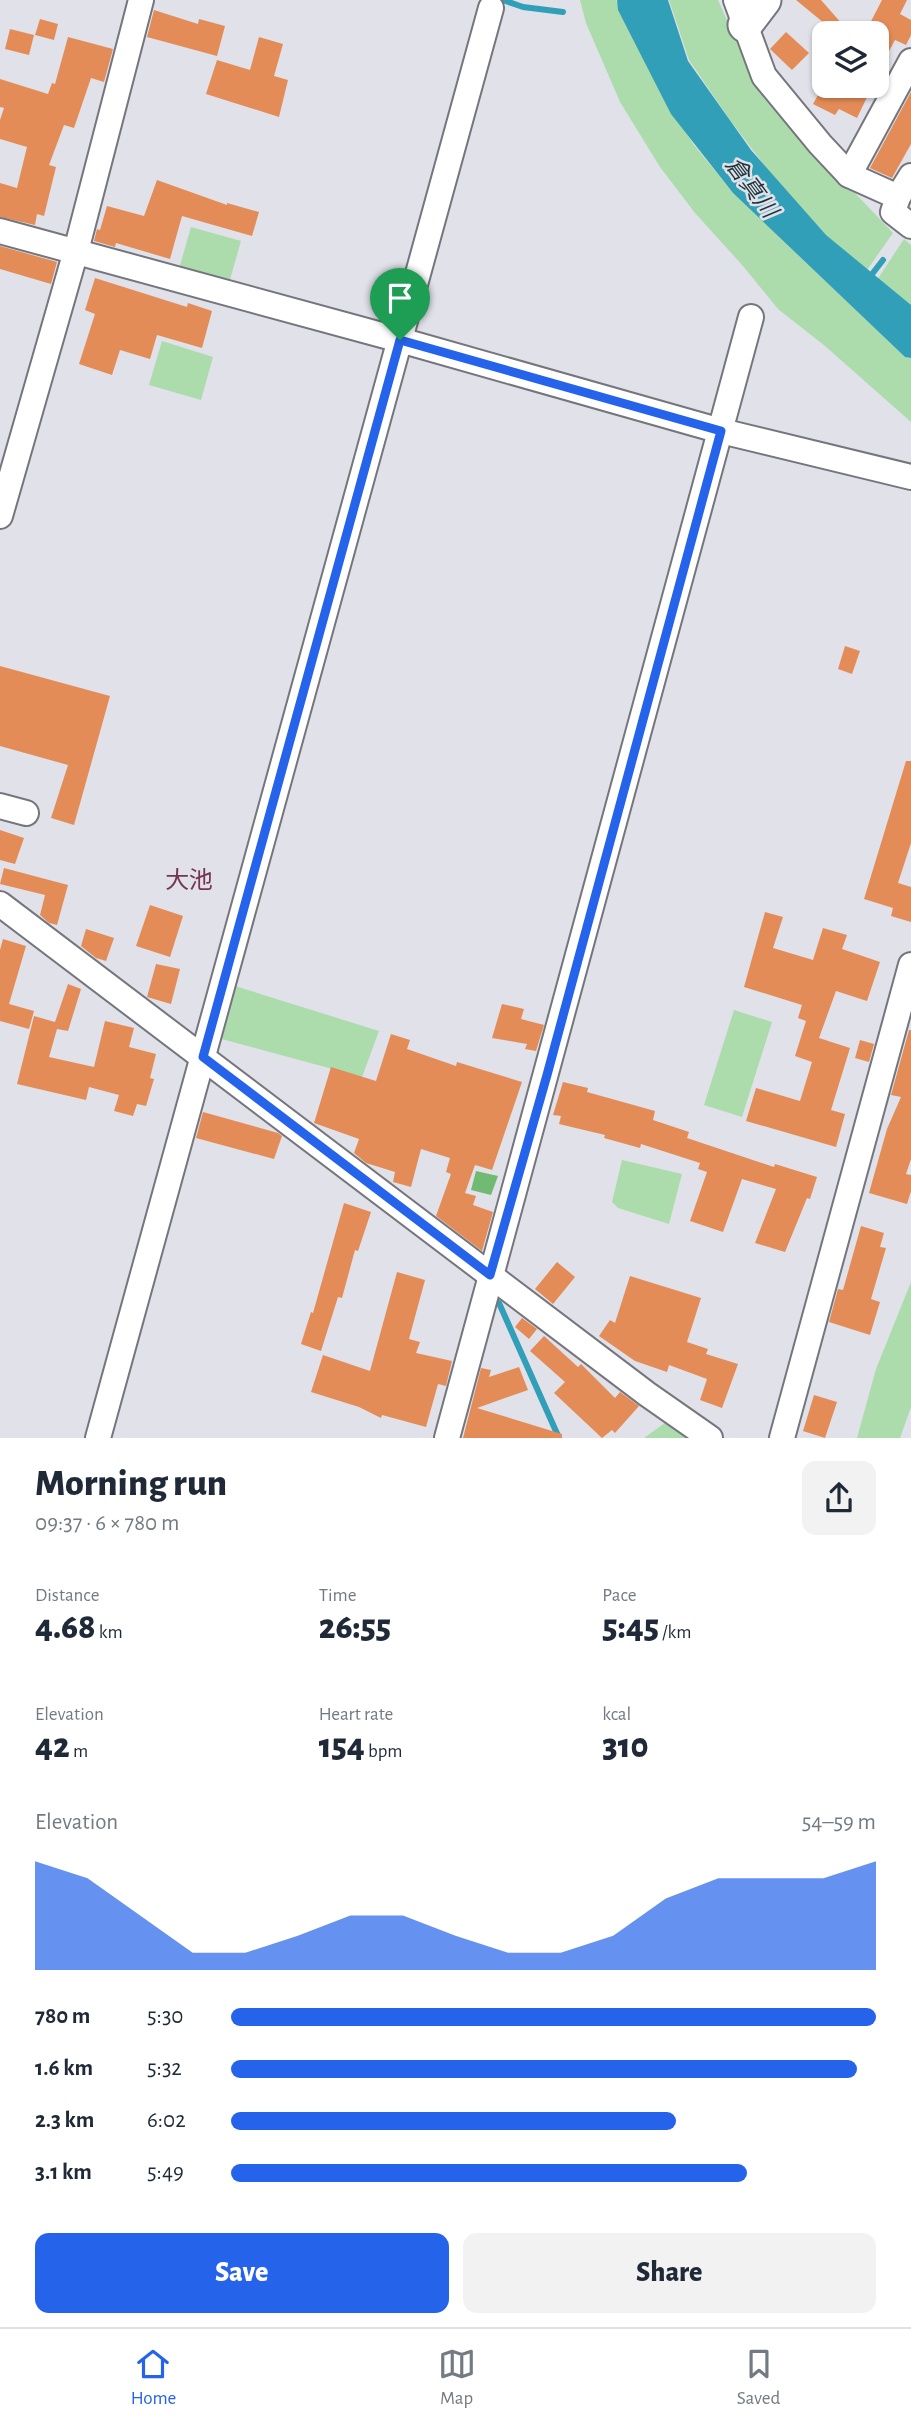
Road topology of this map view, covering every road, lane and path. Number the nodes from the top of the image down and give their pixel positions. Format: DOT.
graph roads {
  1 [pos="141,0"];
  2 [pos="491,8"];
  3 [pos="748,8"];
  4 [pos="911,61"];
  5 [pos="849,175"];
  6 [pos="911,176"];
  7 [pos="898,197"];
  8 [pos="911,226"];
  9 [pos="0,231"];
  10 [pos="76,251"];
  11 [pos="751,317"];
  12 [pos="400,340"];
  13 [pos="721,431"];
  14 [pos="911,477"];
  15 [pos="0,516"];
  16 [pos="0,806"];
  17 [pos="26,813"];
  18 [pos="0,904"];
  19 [pos="911,965"];
  20 [pos="203,1057"];
  21 [pos="490,1275"];
  22 [pos="98,1438"];
  23 [pos="447,1438"];
  24 [pos="710,1438"];
  25 [pos="782,1438"];
  1 -- 10 [label="street"];
  2 -- 12 [label="street"];
  3 -- 5 [label="street"];
  4 -- 5 [label="street"];
  5 -- 7 [label="street"];
  6 -- 7 [label="street"];
  7 -- 8 [label="street"];
  9 -- 10 [label="street"];
  10 -- 12 [label="street"];
  10 -- 15 [label="street"];
  11 -- 13 [label="street"];
  12 -- 13 [label="street"];
  12 -- 20 [label="street"];
  13 -- 14 [label="street"];
  13 -- 21 [label="street"];
  16 -- 17 [label="street"];
  18 -- 20 [label="street"];
  19 -- 25 [label="street"];
  20 -- 21 [label="street"];
  20 -- 22 [label="street"];
  21 -- 23 [label="street"];
  21 -- 24 [label="street"];
}
